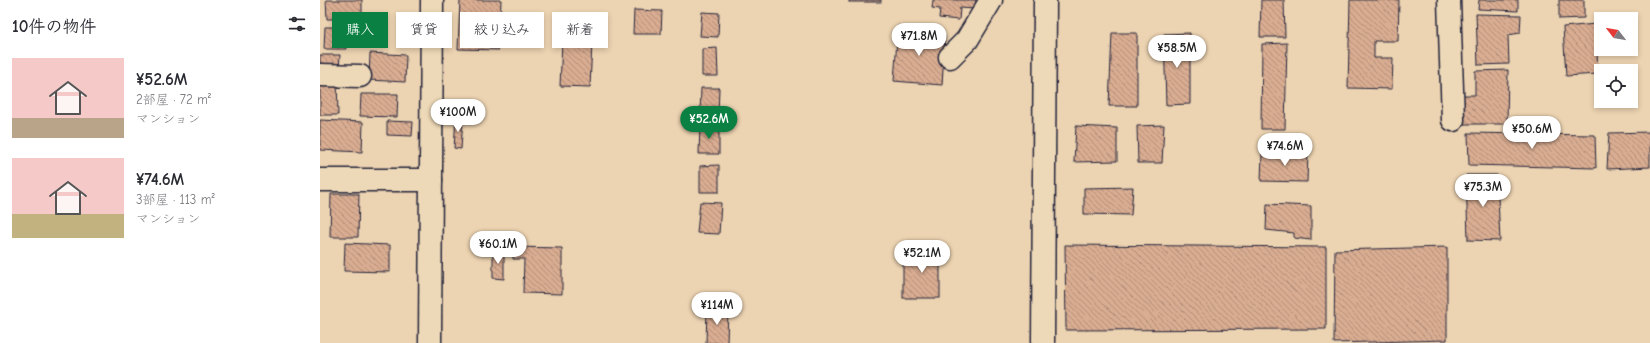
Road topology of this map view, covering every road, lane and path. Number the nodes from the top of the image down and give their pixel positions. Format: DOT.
graph roads {
  1 [pos="432,0"];
  2 [pos="991,0"];
  3 [pos="1045,0"];
  4 [pos="1449,0"];
  5 [pos="950,57"];
  6 [pos="320,75"];
  7 [pos="360,76"];
  8 [pos="1453,120"];
  9 [pos="320,180"];
  10 [pos="431,180"];
  11 [pos="430,343"];
  12 [pos="1043,343"];
  1 -- 10 [label="street"];
  2 -- 5 [label="street"];
  3 -- 12 [label="street"];
  4 -- 8 [label="street"];
  6 -- 7 [label="street"];
  9 -- 10 [label="street"];
  10 -- 11 [label="street"];
}
